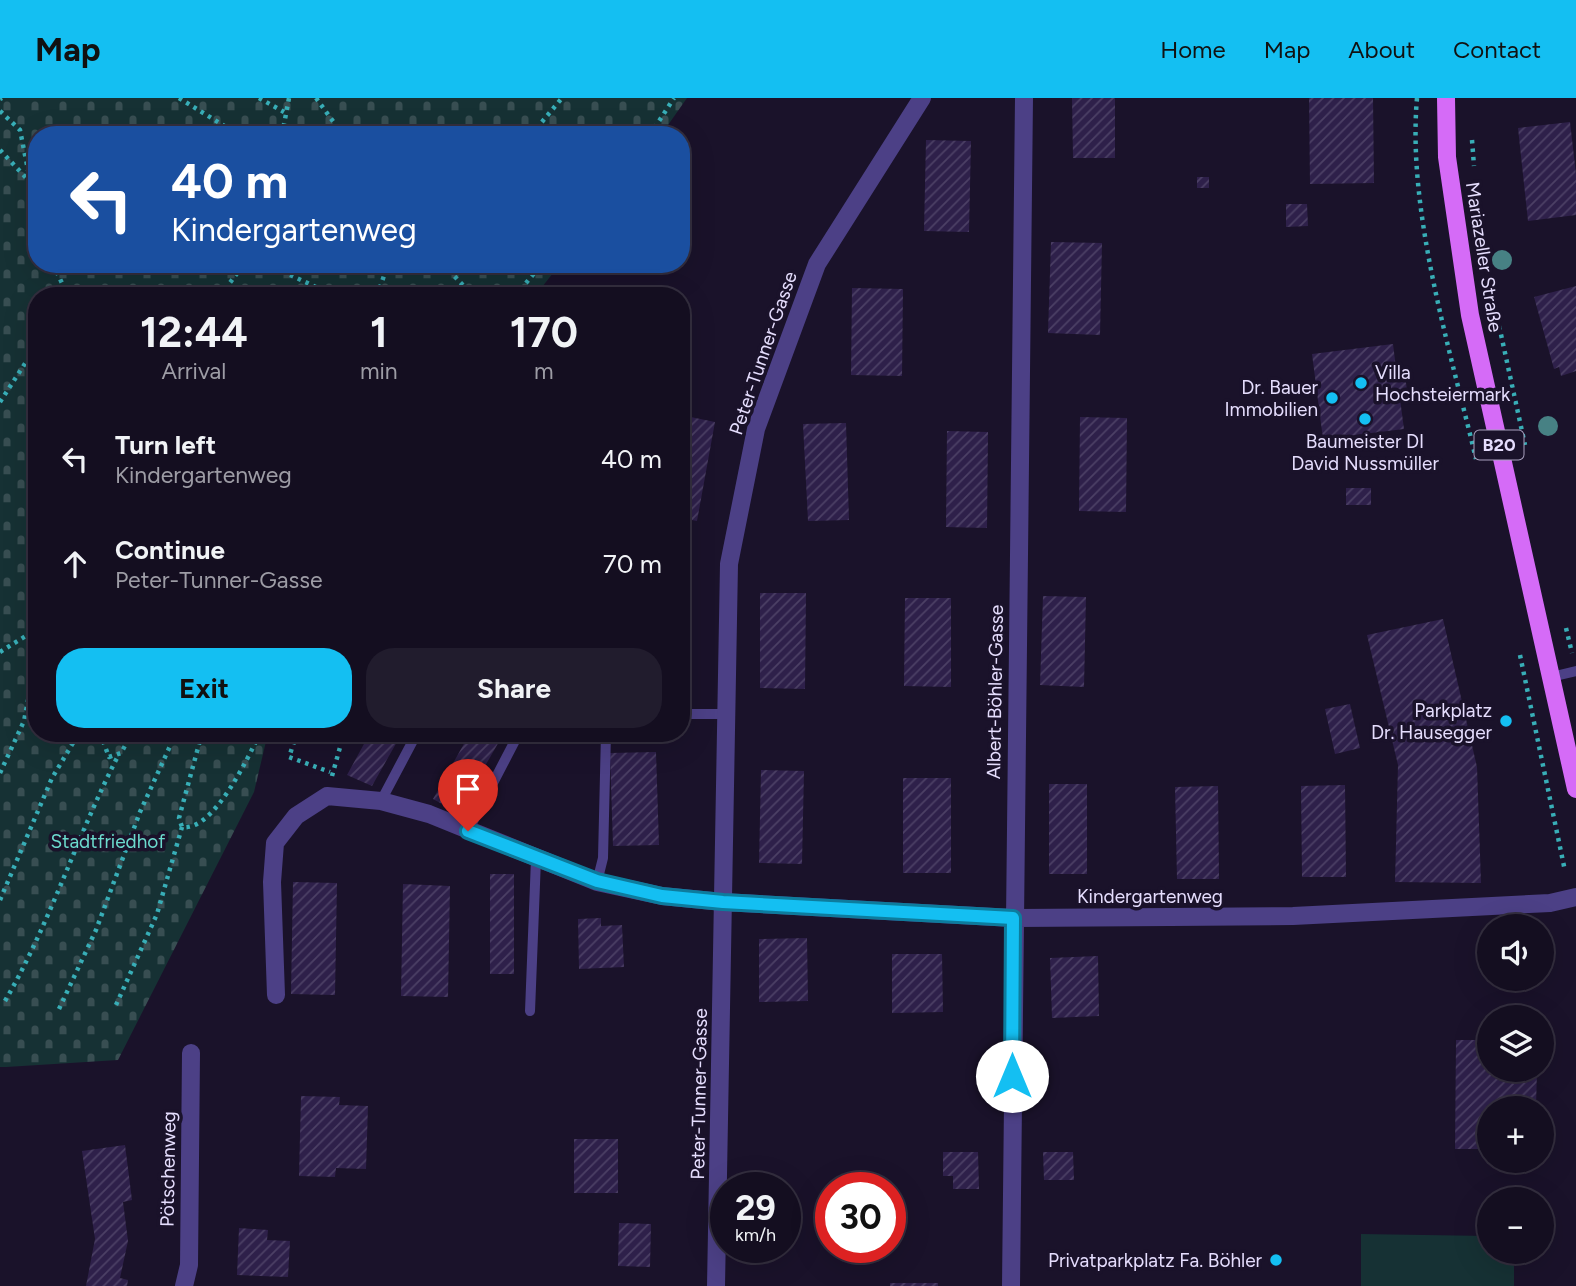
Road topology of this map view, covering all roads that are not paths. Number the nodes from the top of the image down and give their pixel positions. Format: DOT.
graph roads {
  1 [pos="922,98"];
  2 [pos="1024,98"];
  3 [pos="1446,98"];
  4 [pos="1576,671"];
  5 [pos="1551,677"];
  6 [pos="690,714"];
  7 [pos="726,714"];
  8 [pos="412,742"];
  9 [pos="514,742"];
  10 [pos="607,742"];
  11 [pos="1576,789"];
  12 [pos="381,801"];
  13 [pos="468,831"];
  14 [pos="536,859"];
  15 [pos="597,881"];
  16 [pos="1576,897"];
  17 [pos="723,902"];
  18 [pos="1013,918"];
  19 [pos="276,995"];
  20 [pos="530,1011"];
  21 [pos="191,1052"];
  22 [pos="184,1286"];
  23 [pos="716,1286"];
  24 [pos="1011,1286"];
  1 -- 7 [label="street, Peter-Tunner-Gasse"];
  2 -- 18 [label="street, Albert-Böhler-Gasse"];
  3 -- 5 [label="main road, Mariazeller Straße / B20"];
  4 -- 5 [label="lane"];
  5 -- 11 [label="main road, Mariazeller Straße / B20"];
  6 -- 7 [label="lane"];
  7 -- 17 [label="street, Peter-Tunner-Gasse"];
  8 -- 12 [label="lane"];
  9 -- 13 [label="lane"];
  10 -- 15 [label="lane"];
  12 -- 13 [label="street"];
  12 -- 19 [label="street"];
  13 -- 14 [label="street"];
  14 -- 15 [label="street"];
  14 -- 20 [label="lane"];
  15 -- 17 [label="street"];
  16 -- 18 [label="street, Kindergartenweg"];
  17 -- 18 [label="street, Kindergartenweg"];
  17 -- 23 [label="street, Peter-Tunner-Gasse"];
  18 -- 24 [label="street, Albert-Böhler-Gasse"];
  21 -- 22 [label="street, Pötschenweg"];
}
